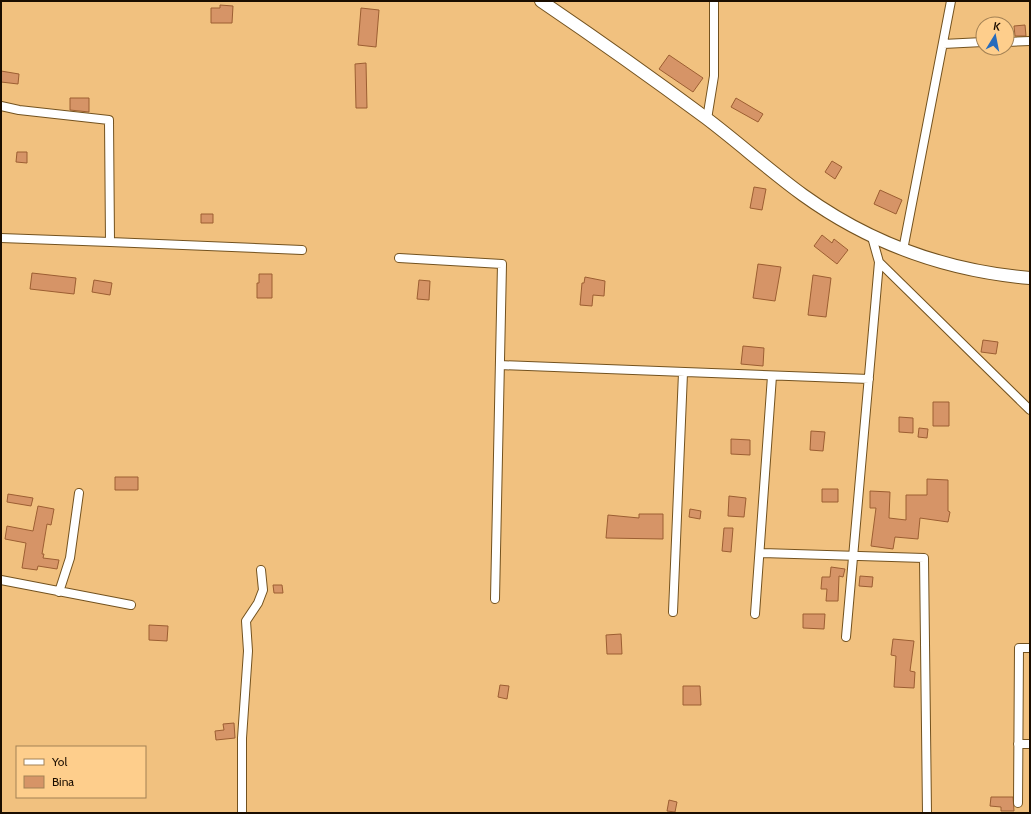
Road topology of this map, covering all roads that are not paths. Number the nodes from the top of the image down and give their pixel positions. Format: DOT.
graph roads {
  1 [pos="541,1"];
  2 [pos="714,1"];
  3 [pos="951,1"];
  4 [pos="1030,41"];
  5 [pos="975,42"];
  6 [pos="1015,42"];
  7 [pos="943,44"];
  8 [pos="1,106"];
  9 [pos="707,119"];
  10 [pos="872,237"];
  11 [pos="1,238"];
  12 [pos="110,242"];
  13 [pos="302,250"];
  14 [pos="903,250"];
  15 [pos="399,258"];
  16 [pos="879,262"];
  17 [pos="1030,278"];
  18 [pos="500,365"];
  19 [pos="683,373"];
  20 [pos="772,376"];
  21 [pos="869,379"];
  22 [pos="1030,410"];
  23 [pos="78,493"];
  24 [pos="760,553"];
  25 [pos="853,556"];
  26 [pos="261,570"];
  27 [pos="1,580"];
  28 [pos="59,592"];
  29 [pos="495,599"];
  30 [pos="132,605"];
  31 [pos="673,612"];
  32 [pos="756,614"];
  33 [pos="846,637"];
  34 [pos="1030,648"];
  35 [pos="1018,744"];
  36 [pos="1030,744"];
  37 [pos="1018,803"];
  38 [pos="242,813"];
  39 [pos="927,813"];
  1 -- 9 [label="main road"];
  2 -- 9 [label="street"];
  3 -- 7 [label="street"];
  4 -- 6 [label="street"];
  5 -- 7 [label="street"];
  7 -- 14 [label="street"];
  8 -- 12 [label="street"];
  9 -- 10 [label="main road"];
  10 -- 14 [label="main road"];
  10 -- 16 [label="street"];
  11 -- 12 [label="street"];
  12 -- 13 [label="street"];
  14 -- 17 [label="main road"];
  15 -- 18 [label="street"];
  16 -- 21 [label="street"];
  16 -- 22 [label="street"];
  18 -- 19 [label="street"];
  18 -- 29 [label="street"];
  19 -- 20 [label="street"];
  19 -- 31 [label="street"];
  20 -- 21 [label="street"];
  20 -- 24 [label="street"];
  21 -- 25 [label="street"];
  23 -- 28 [label="street"];
  24 -- 25 [label="street"];
  24 -- 32 [label="street"];
  25 -- 33 [label="street"];
  25 -- 39 [label="street"];
  26 -- 38 [label="street"];
  27 -- 28 [label="street"];
  28 -- 30 [label="street"];
  34 -- 35 [label="street"];
  35 -- 36 [label="street"];
  35 -- 37 [label="street"];
}
